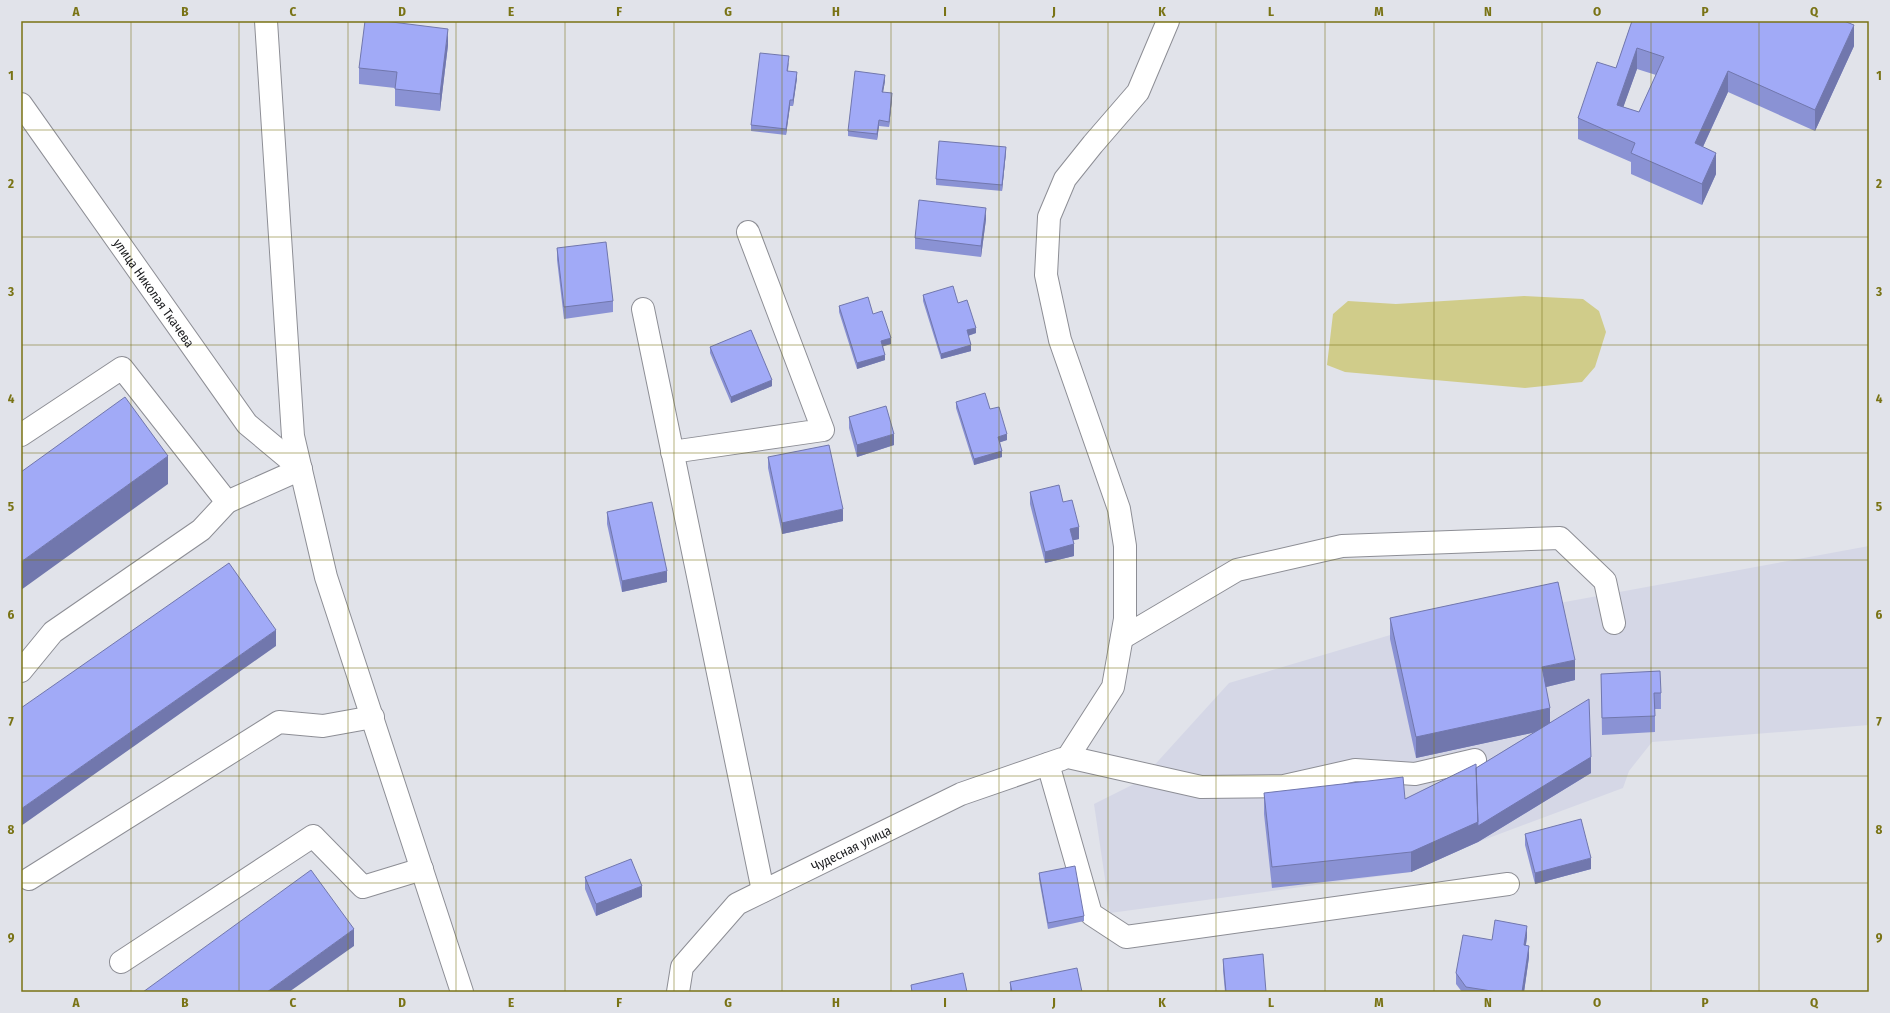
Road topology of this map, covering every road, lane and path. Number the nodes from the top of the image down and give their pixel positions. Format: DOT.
graph roads {
  1 [pos="266,21"];
  2 [pos="1168,21"];
  3 [pos="21,104"];
  4 [pos="748,232"];
  5 [pos="643,309"];
  6 [pos="21,435"];
  7 [pos="672,452"];
  8 [pos="301,469"];
  9 [pos="227,502"];
  10 [pos="1614,622"];
  11 [pos="1122,638"];
  12 [pos="21,671"];
  13 [pos="373,717"];
  14 [pos="1475,760"];
  15 [pos="1058,761"];
  16 [pos="422,869"];
  17 [pos="29,879"];
  18 [pos="1508,884"];
  19 [pos="763,891"];
  20 [pos="121,962"];
  21 [pos="462,992"];
  22 [pos="678,992"];
  1 -- 8 [label="street"];
  2 -- 11 [label="street"];
  3 -- 8 [label="street, улица Николая Ткачева"];
  4 -- 7 [label="street"];
  5 -- 7 [label="street"];
  6 -- 9 [label="street"];
  7 -- 19 [label="street"];
  8 -- 9 [label="street"];
  8 -- 13 [label="street"];
  9 -- 12 [label="street"];
  10 -- 11 [label="street"];
  11 -- 15 [label="street"];
  13 -- 16 [label="street"];
  13 -- 17 [label="street"];
  14 -- 15 [label="street"];
  15 -- 18 [label="street"];
  15 -- 19 [label="street, Чудесная улица"];
  16 -- 20 [label="street"];
  16 -- 21 [label="street"];
  19 -- 22 [label="street, Чудесная улица"];
}
